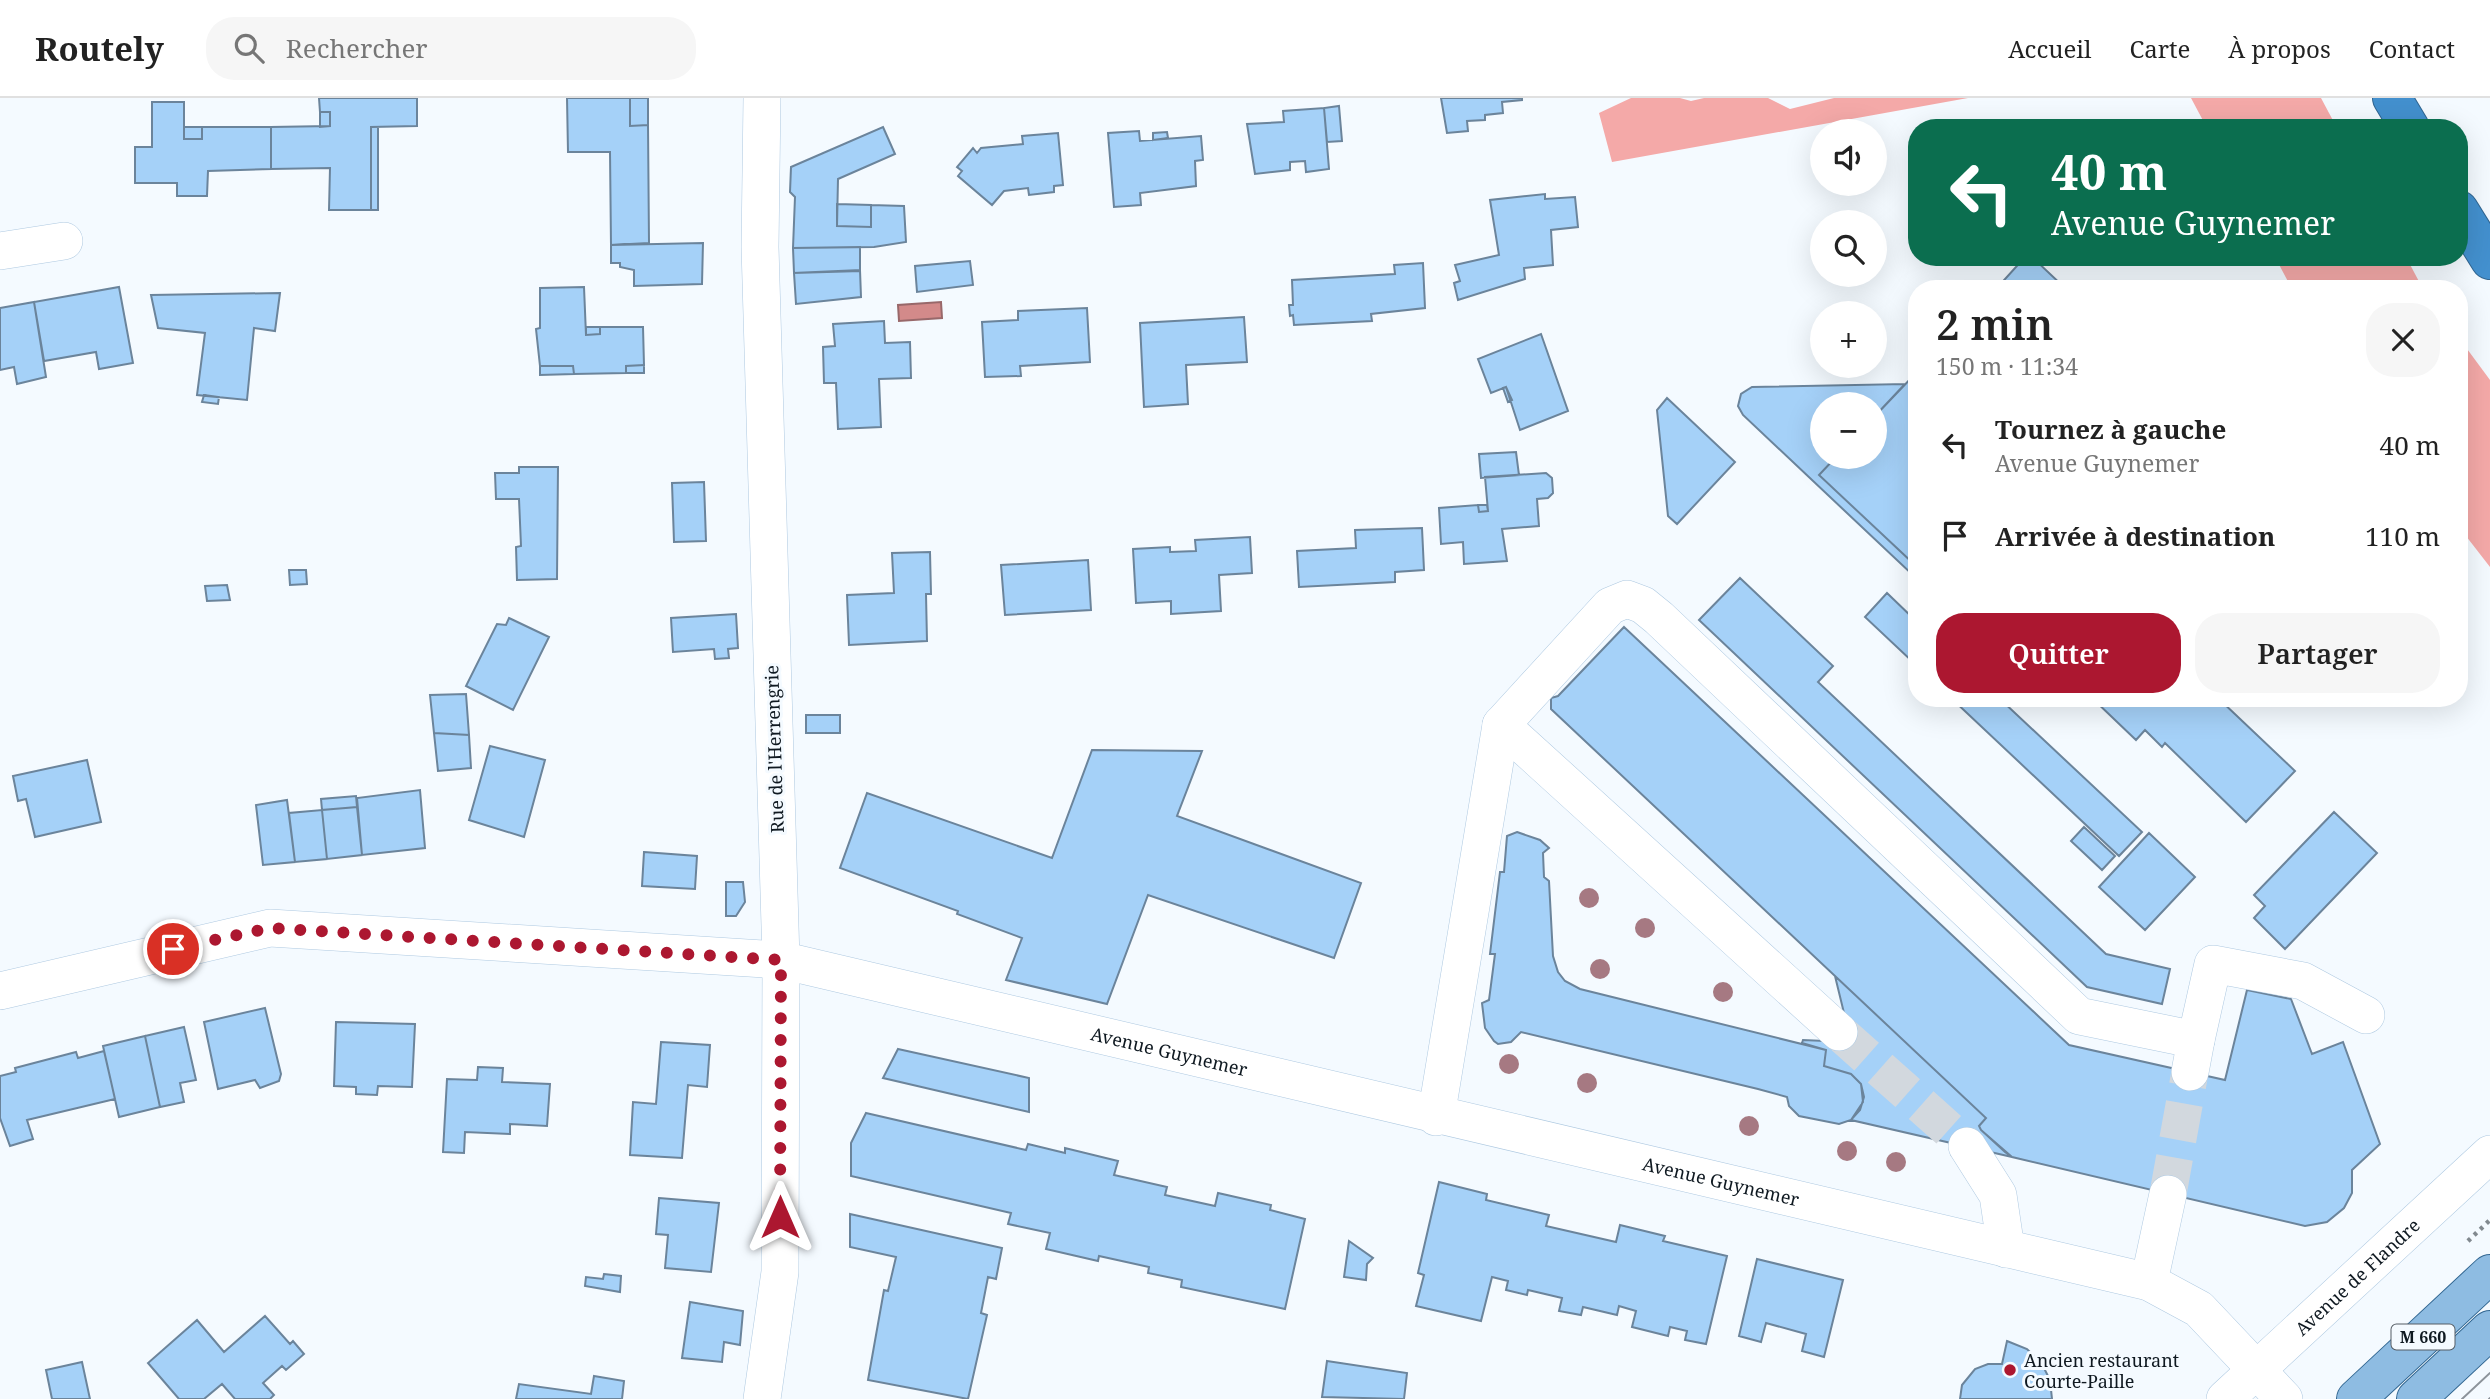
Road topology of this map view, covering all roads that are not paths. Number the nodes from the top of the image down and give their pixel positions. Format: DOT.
graph roads {
  1 [pos="762,98"];
  2 [pos="2392,98"];
  3 [pos="2405,119"];
  4 [pos="2468,225"];
  5 [pos="64,241"];
  6 [pos="0,250"];
  7 [pos="2490,260"];
  8 [pos="1501,725"];
  9 [pos="781,960"];
  10 [pos="0,991"];
  11 [pos="2366,1015"];
  12 [pos="1839,1032"];
  13 [pos="1436,1117"];
  14 [pos="1967,1146"];
  15 [pos="2490,1154"];
  16 [pos="2168,1194"];
  17 [pos="2006,1249"];
  18 [pos="2490,1274"];
  19 [pos="2149,1282"];
  20 [pos="2490,1330"];
  21 [pos="2256,1370"];
  22 [pos="762,1399"];
  23 [pos="2225,1399"];
  24 [pos="2284,1399"];
  25 [pos="2356,1399"];
  26 [pos="2416,1399"];
  1 -- 9 [label="street, Rue de l'Herrengrie"];
  2 -- 3 [label="highway"];
  4 -- 7 [label="highway"];
  5 -- 6 [label="street"];
  8 -- 11 [label="street"];
  8 -- 12 [label="street"];
  8 -- 13 [label="street"];
  9 -- 10 [label="street, Avenue Guynemer"];
  9 -- 13 [label="street, Avenue Guynemer"];
  9 -- 22 [label="street, Rue de l'Herrengrie"];
  13 -- 17 [label="street, Avenue Guynemer"];
  14 -- 17 [label="street"];
  15 -- 21 [label="street, Avenue de Flandre"];
  16 -- 19 [label="street"];
  17 -- 19 [label="street, Avenue Guynemer"];
  18 -- 25 [label="main road, M 660"];
  19 -- 21 [label="street, Avenue Guynemer"];
  20 -- 26 [label="main road, M 660"];
  21 -- 23 [label="street, Avenue de Flandre"];
  21 -- 24 [label="street, Avenue Guynemer"];
}
